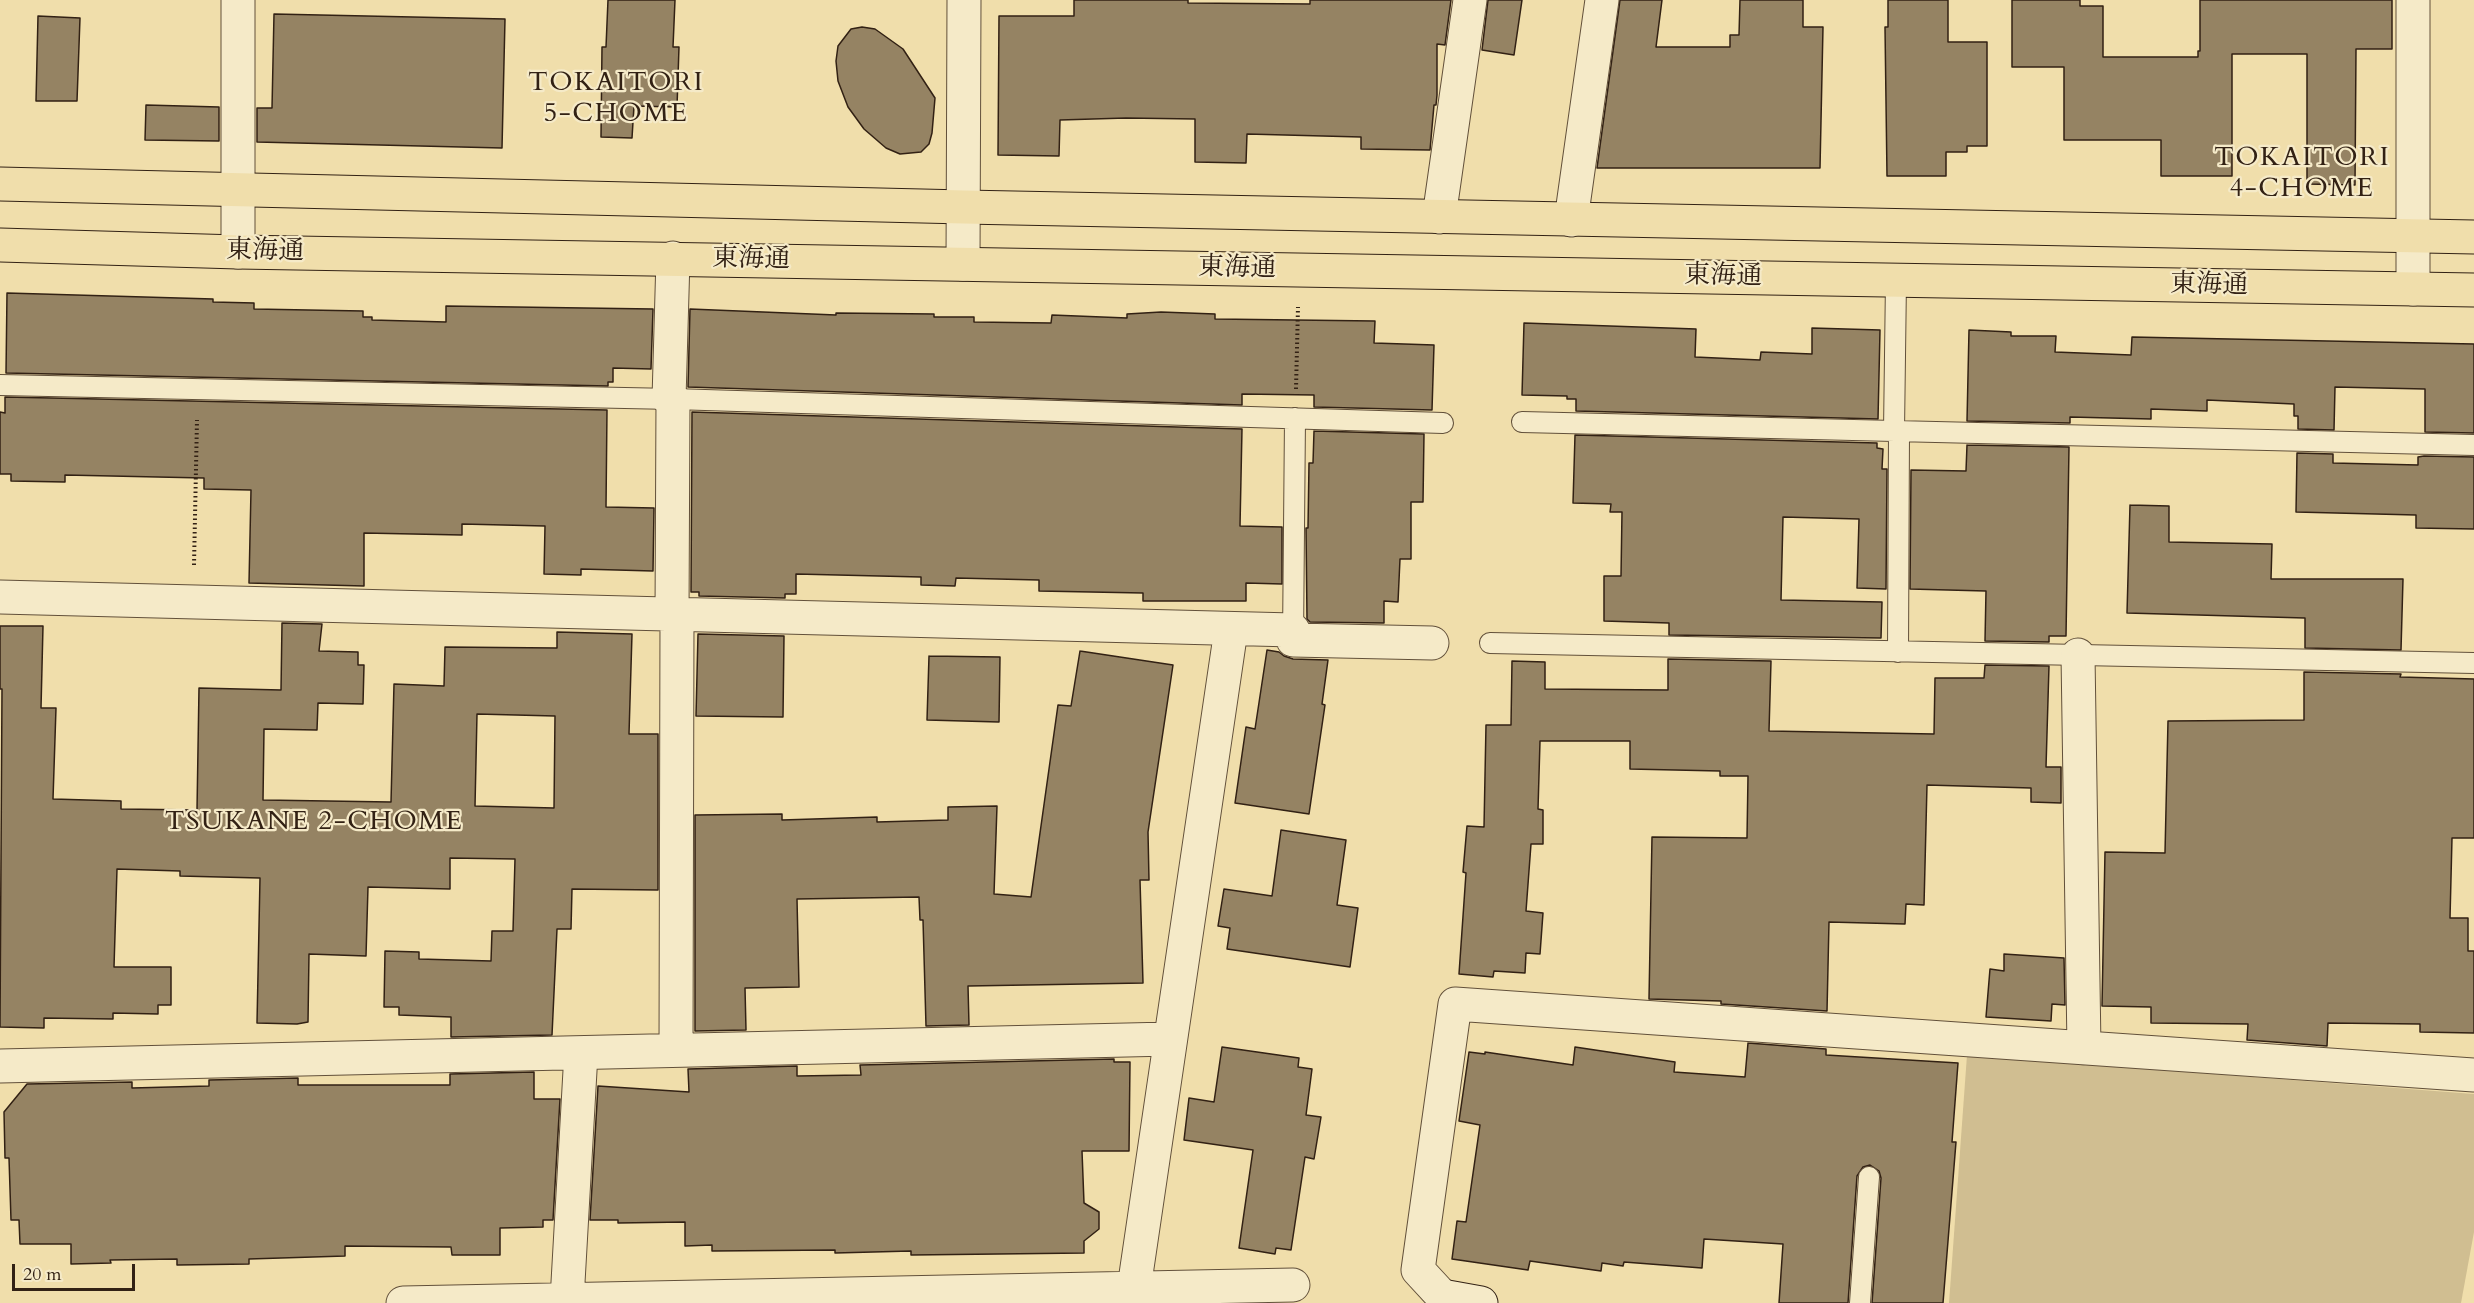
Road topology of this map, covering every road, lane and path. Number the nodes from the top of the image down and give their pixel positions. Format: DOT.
graph roads {
  1 [pos="238,0"];
  2 [pos="964,0"];
  3 [pos="1470,0"];
  4 [pos="1602,0"];
  5 [pos="2413,0"];
  6 [pos="0,184"];
  7 [pos="237,189"];
  8 [pos="964,207"];
  9 [pos="1439,217"];
  10 [pos="1571,219"];
  11 [pos="2413,236"];
  12 [pos="2474,237"];
  13 [pos="0,245"];
  14 [pos="237,252"];
  15 [pos="674,258"];
  16 [pos="963,264"];
  17 [pos="1299,270"];
  18 [pos="1896,280"];
  19 [pos="2413,289"];
  20 [pos="2474,291"];
  21 [pos="0,385"];
  22 [pos="198,389"];
  23 [pos="671,399"];
  24 [pos="1295,418"];
  25 [pos="1522,422"];
  26 [pos="1443,423"];
  27 [pos="1896,431"];
  28 [pos="2474,445"];
  29 [pos="0,597"];
  30 [pos="193,602"];
  31 [pos="675,616"];
  32 [pos="1231,630"];
  33 [pos="1293,635"];
  34 [pos="1432,643"];
  35 [pos="1490,643"];
  36 [pos="1898,652"];
  37 [pos="2078,655"];
  38 [pos="2474,663"];
  39 [pos="1170,1039"];
  40 [pos="2084,1048"];
  41 [pos="676,1050"];
  42 [pos="581,1053"];
  43 [pos="0,1066"];
  44 [pos="2474,1075"];
  45 [pos="1869,1177"];
  46 [pos="1293,1285"];
  47 [pos="1134,1288"];
  48 [pos="567,1300"];
  49 [pos="403,1303"];
  50 [pos="1481,1303"];
  51 [pos="1860,1303"];
  1 -- 7 [label="street"];
  2 -- 8 [label="street"];
  3 -- 9 [label="street"];
  4 -- 10 [label="street"];
  5 -- 11 [label="street"];
  6 -- 7 [label="main road"];
  7 -- 8 [label="main road"];
  7 -- 14 [label="street"];
  8 -- 9 [label="main road"];
  8 -- 16 [label="street"];
  9 -- 10 [label="main road"];
  10 -- 11 [label="main road"];
  11 -- 12 [label="main road"];
  11 -- 19 [label="street"];
  13 -- 14 [label="main road, 東海通"];
  14 -- 15 [label="main road, 東海通"];
  15 -- 16 [label="main road, 東海通"];
  15 -- 23 [label="street"];
  16 -- 17 [label="main road, 東海通"];
  17 -- 18 [label="main road, 東海通"];
  17 -- 24 [label="path"];
  18 -- 19 [label="main road, 東海通"];
  18 -- 27 [label="lane"];
  19 -- 20 [label="main road, 東海通"];
  21 -- 22 [label="lane"];
  22 -- 23 [label="lane"];
  22 -- 30 [label="path"];
  23 -- 24 [label="lane"];
  23 -- 31 [label="street"];
  24 -- 26 [label="lane"];
  24 -- 33 [label="lane"];
  25 -- 27 [label="lane"];
  27 -- 28 [label="lane"];
  27 -- 36 [label="lane"];
  29 -- 30 [label="street"];
  30 -- 31 [label="street"];
  31 -- 32 [label="street"];
  31 -- 41 [label="street"];
  32 -- 33 [label="street"];
  32 -- 39 [label="street"];
  33 -- 34 [label="street"];
  35 -- 36 [label="lane"];
  36 -- 37 [label="lane"];
  37 -- 38 [label="lane"];
  37 -- 40 [label="street"];
  39 -- 41 [label="street"];
  39 -- 47 [label="street"];
  40 -- 44 [label="street"];
  40 -- 50 [label="street"];
  41 -- 42 [label="street"];
  42 -- 43 [label="street"];
  42 -- 48 [label="street"];
  45 -- 51 [label="lane"];
  46 -- 47 [label="street"];
  47 -- 48 [label="street"];
  48 -- 49 [label="street"];
}
